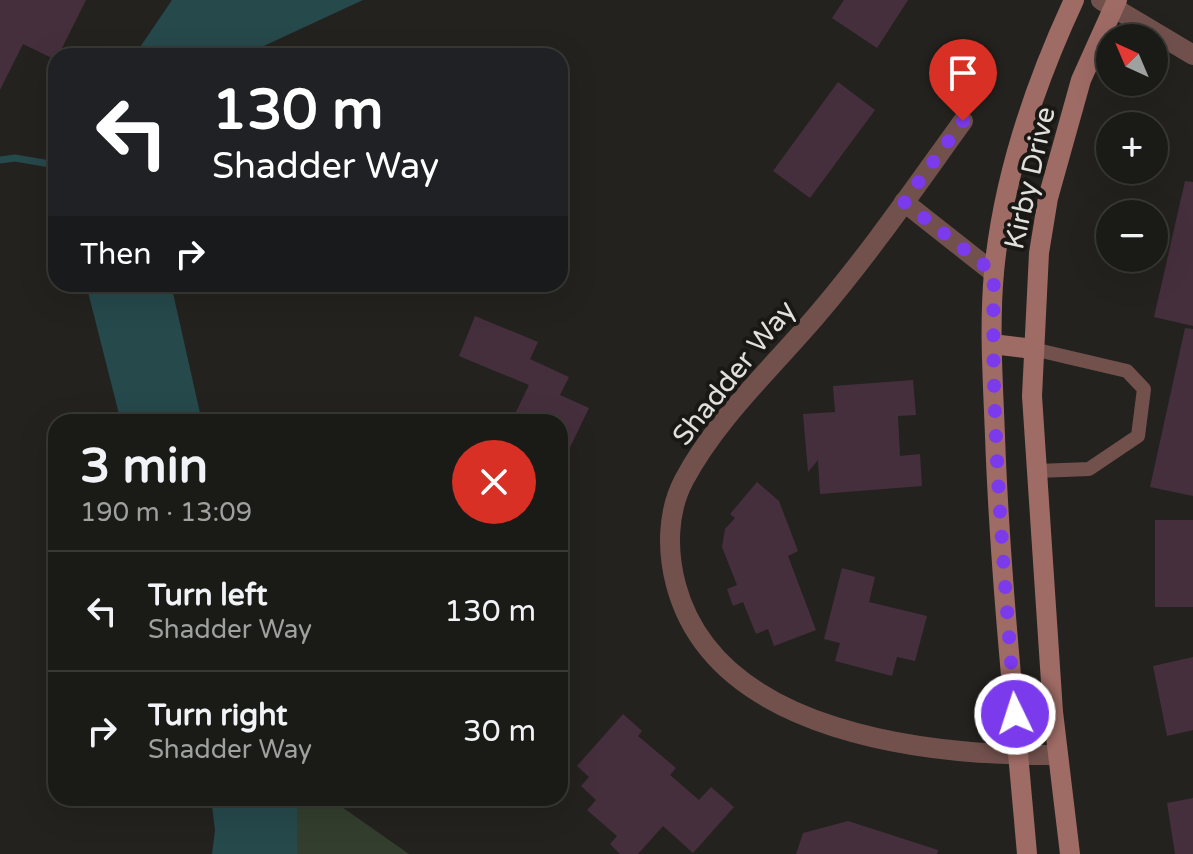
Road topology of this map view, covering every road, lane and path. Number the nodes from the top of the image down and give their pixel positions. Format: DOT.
graph roads {
  1 [pos="1074,0"];
  2 [pos="1110,2"];
  3 [pos="1193,55"];
  4 [pos="963,121"];
  5 [pos="904,202"];
  6 [pos="994,273"];
  7 [pos="992,344"];
  8 [pos="1033,349"];
  9 [pos="1037,471"];
  10 [pos="1019,755"];
  11 [pos="1058,755"];
  12 [pos="1027,854"];
  13 [pos="1070,854"];
  1 -- 6 [label="main road, Kirby Drive"];
  2 -- 3 [label="street"];
  2 -- 8 [label="main road, Kirby Drive"];
  4 -- 5 [label="street, Shadder Way"];
  5 -- 6 [label="street"];
  5 -- 10 [label="street, Shadder Way"];
  6 -- 7 [label="main road, Kirby Drive"];
  7 -- 8 [label="main road"];
  7 -- 10 [label="main road, Kirby Drive"];
  8 -- 9 [label="main road, Kirby Drive"];
  8 -- 9 [label="lane"];
  9 -- 11 [label="main road, Kirby Drive"];
  10 -- 11 [label="street, Shadder Way"];
  10 -- 12 [label="main road, Kirby Drive"];
  11 -- 13 [label="main road, Kirby Drive"];
}
